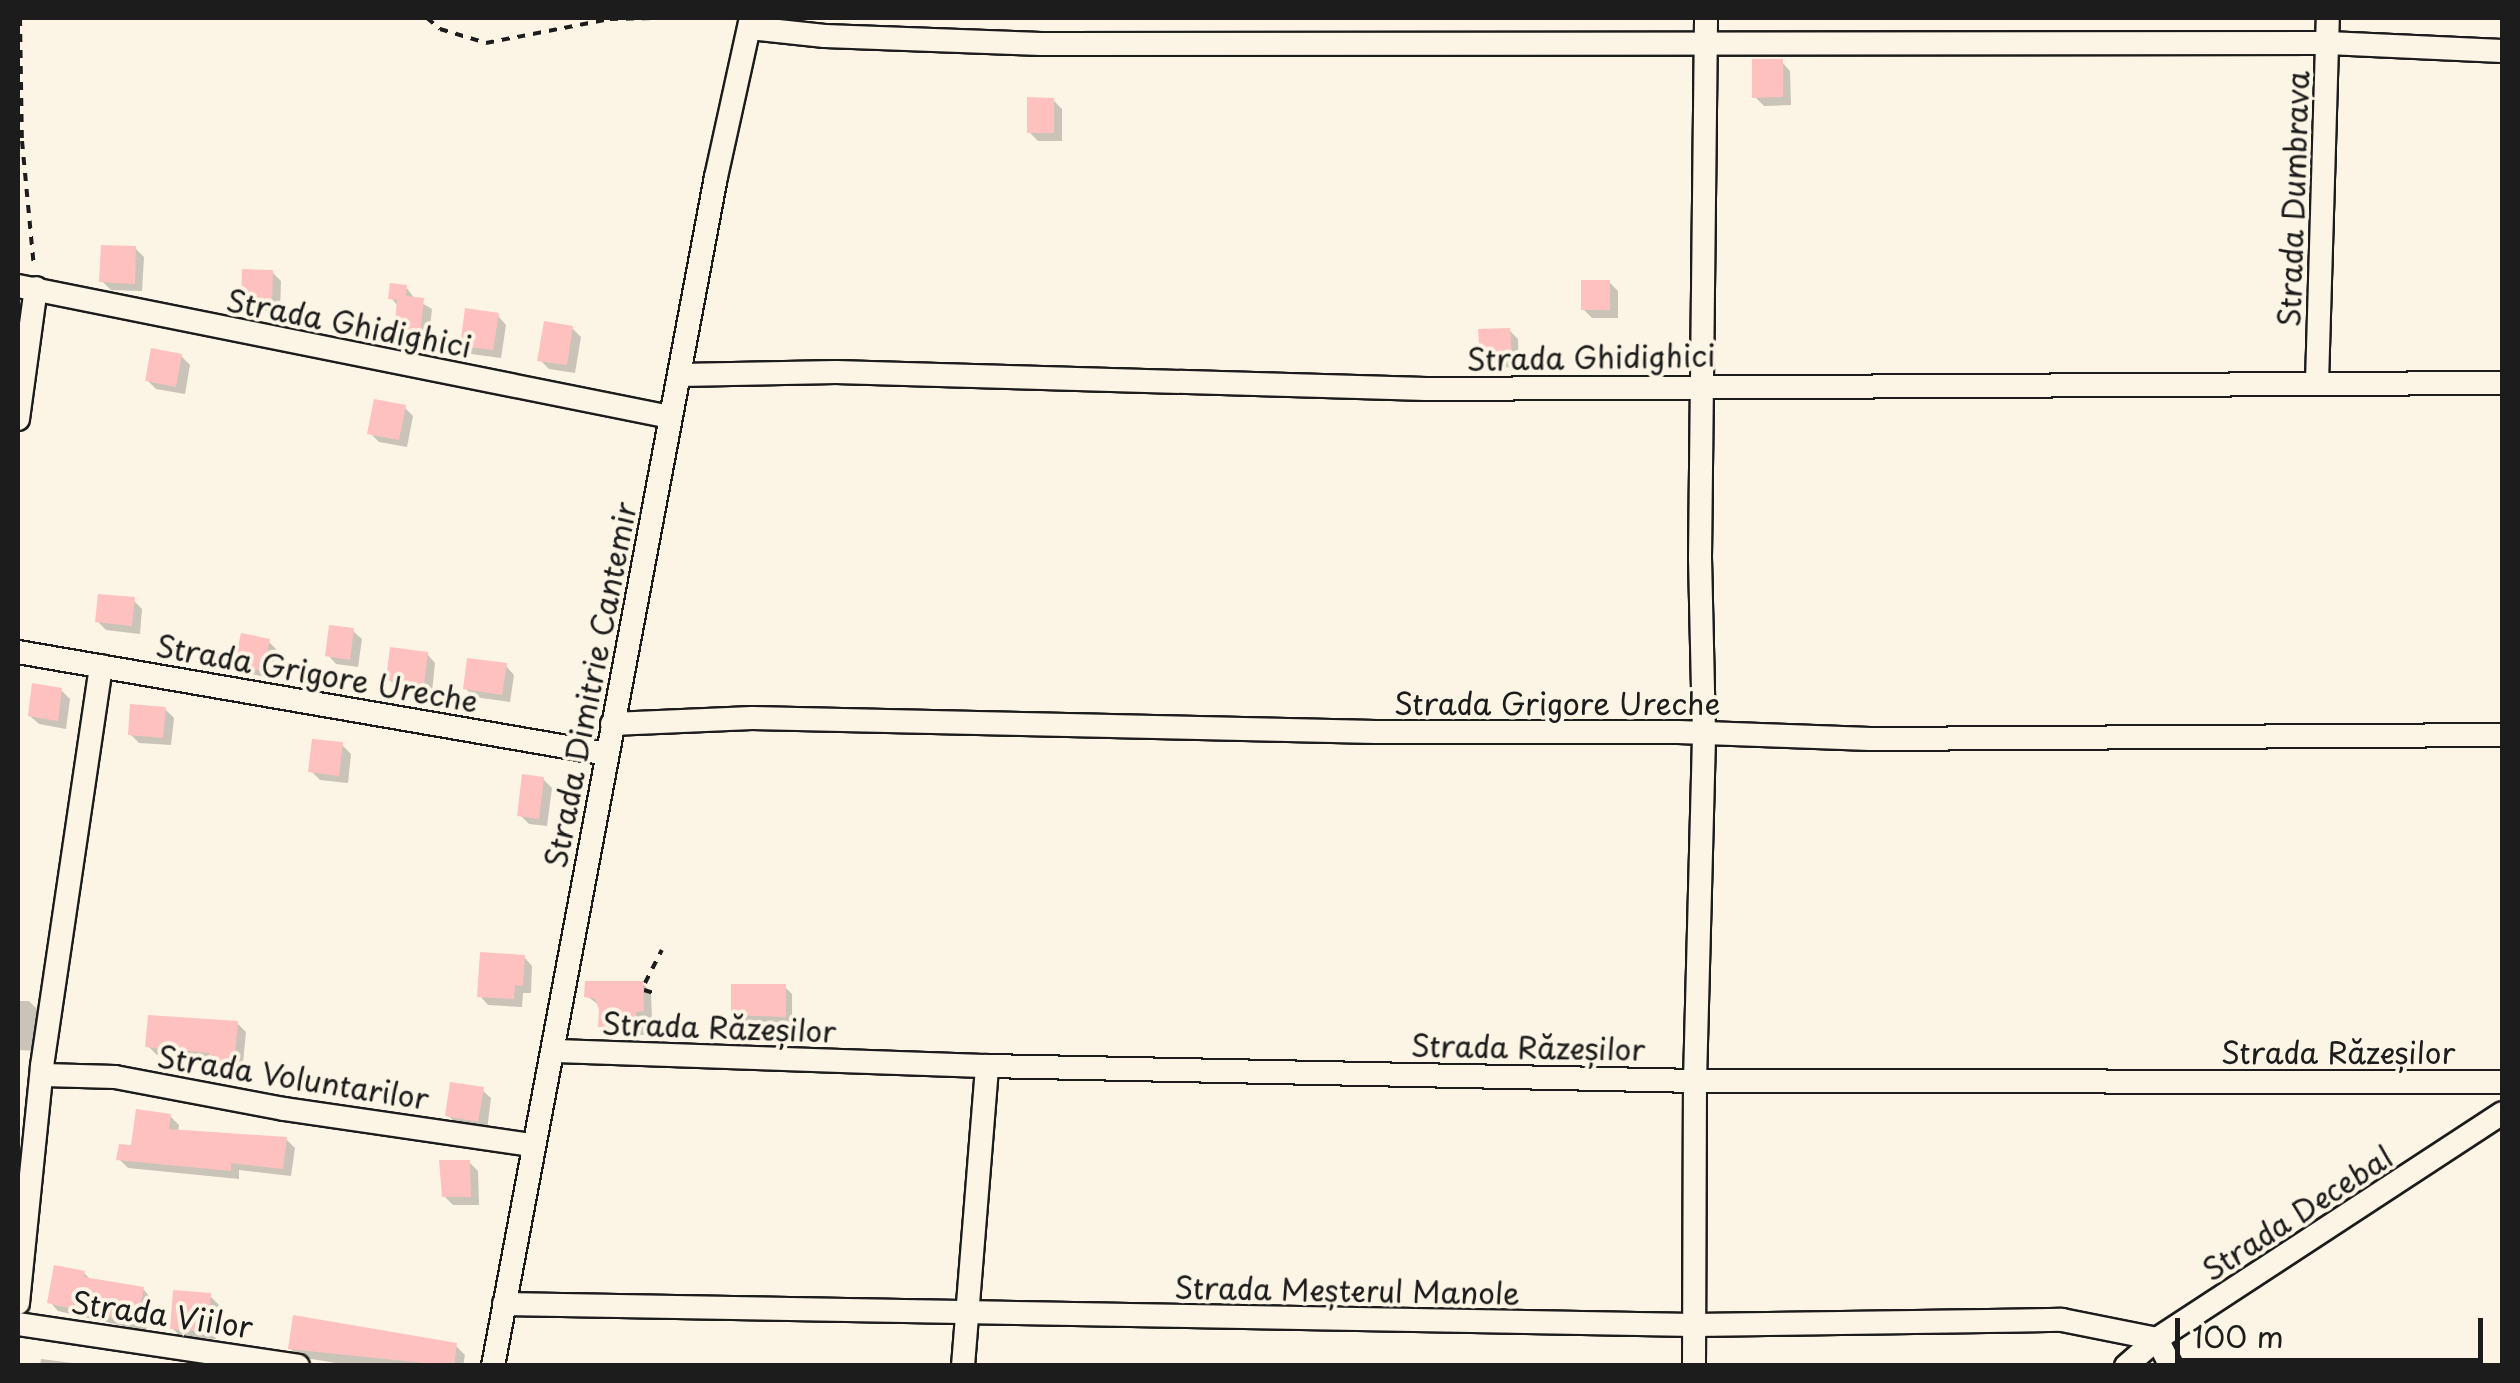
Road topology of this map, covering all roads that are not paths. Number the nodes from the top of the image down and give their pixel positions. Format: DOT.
graph roads {
  1 [pos="1706,18"];
  2 [pos="2328,18"];
  3 [pos="750,23"];
  4 [pos="1705,42"];
  5 [pos="2328,43"];
  6 [pos="2502,51"];
  7 [pos="27,287"];
  8 [pos="680,375"];
  9 [pos="2318,382"];
  10 [pos="2502,384"];
  11 [pos="1703,386"];
  12 [pos="670,417"];
  13 [pos="18,419"];
  14 [pos="18,652"];
  15 [pos="101,666"];
  16 [pos="612,724"];
  17 [pos="1704,734"];
  18 [pos="2502,735"];
  19 [pos="607,754"];
  20 [pos="553,1051"];
  21 [pos="18,1062"];
  22 [pos="988,1066"];
  23 [pos="43,1070"];
  24 [pos="1695,1081"];
  25 [pos="2502,1082"];
  26 [pos="2502,1113"];
  27 [pos="531,1145"];
  28 [pos="18,1303"];
  29 [pos="504,1304"];
  30 [pos="968,1314"];
  31 [pos="18,1324"];
  32 [pos="1694,1325"];
  33 [pos="2157,1338"];
  34 [pos="298,1366"];
  35 [pos="492,1366"];
  36 [pos="963,1366"];
  37 [pos="1694,1366"];
  38 [pos="2126,1366"];
  39 [pos="2171,1366"];
  1 -- 4 [label="street"];
  2 -- 5 [label="street, Strada Dumbrava"];
  3 -- 4 [label="street"];
  3 -- 8 [label="street, Strada Dimitrie Cantemir"];
  4 -- 5 [label="street"];
  4 -- 11 [label="street"];
  5 -- 6 [label="street"];
  5 -- 9 [label="street, Strada Dumbrava"];
  7 -- 12 [label="street, Strada Ghidighici"];
  7 -- 13 [label="street"];
  8 -- 11 [label="street, Strada Ghidighici"];
  8 -- 12 [label="street, Strada Dimitrie Cantemir"];
  9 -- 10 [label="street, Strada Ghidighici"];
  9 -- 11 [label="street, Strada Ghidighici"];
  11 -- 17 [label="street"];
  12 -- 16 [label="street, Strada Dimitrie Cantemir"];
  14 -- 15 [label="street, Strada Grigore Ureche"];
  15 -- 19 [label="street, Strada Grigore Ureche"];
  15 -- 23 [label="street"];
  16 -- 17 [label="street, Strada Grigore Ureche"];
  16 -- 19 [label="street, Strada Dimitrie Cantemir"];
  17 -- 18 [label="street, Strada Grigore Ureche"];
  17 -- 24 [label="street"];
  19 -- 20 [label="street, Strada Dimitrie Cantemir"];
  20 -- 22 [label="street, Strada Răzeșilor"];
  20 -- 27 [label="street, Strada Dimitrie Cantemir"];
  21 -- 23 [label="street, Strada Voluntarilor"];
  22 -- 24 [label="street, Strada Răzeșilor"];
  22 -- 30 [label="street"];
  23 -- 27 [label="street, Strada Voluntarilor"];
  23 -- 28 [label="street"];
  24 -- 25 [label="street, Strada Răzeșilor"];
  24 -- 32 [label="street"];
  26 -- 33 [label="street, Strada Decebal"];
  27 -- 29 [label="street, Strada Dimitrie Cantemir"];
  29 -- 30 [label="street, Strada Meșterul Manole"];
  29 -- 35 [label="street, Strada Dimitrie Cantemir"];
  30 -- 32 [label="street, Strada Meșterul Manole"];
  30 -- 36 [label="street"];
  31 -- 34 [label="street, Strada Viilor"];
  32 -- 33 [label="street, Strada Meșterul Manole"];
  32 -- 37 [label="street"];
  33 -- 38 [label="street, Strada Decebal"];
  33 -- 39 [label="street"];
}
